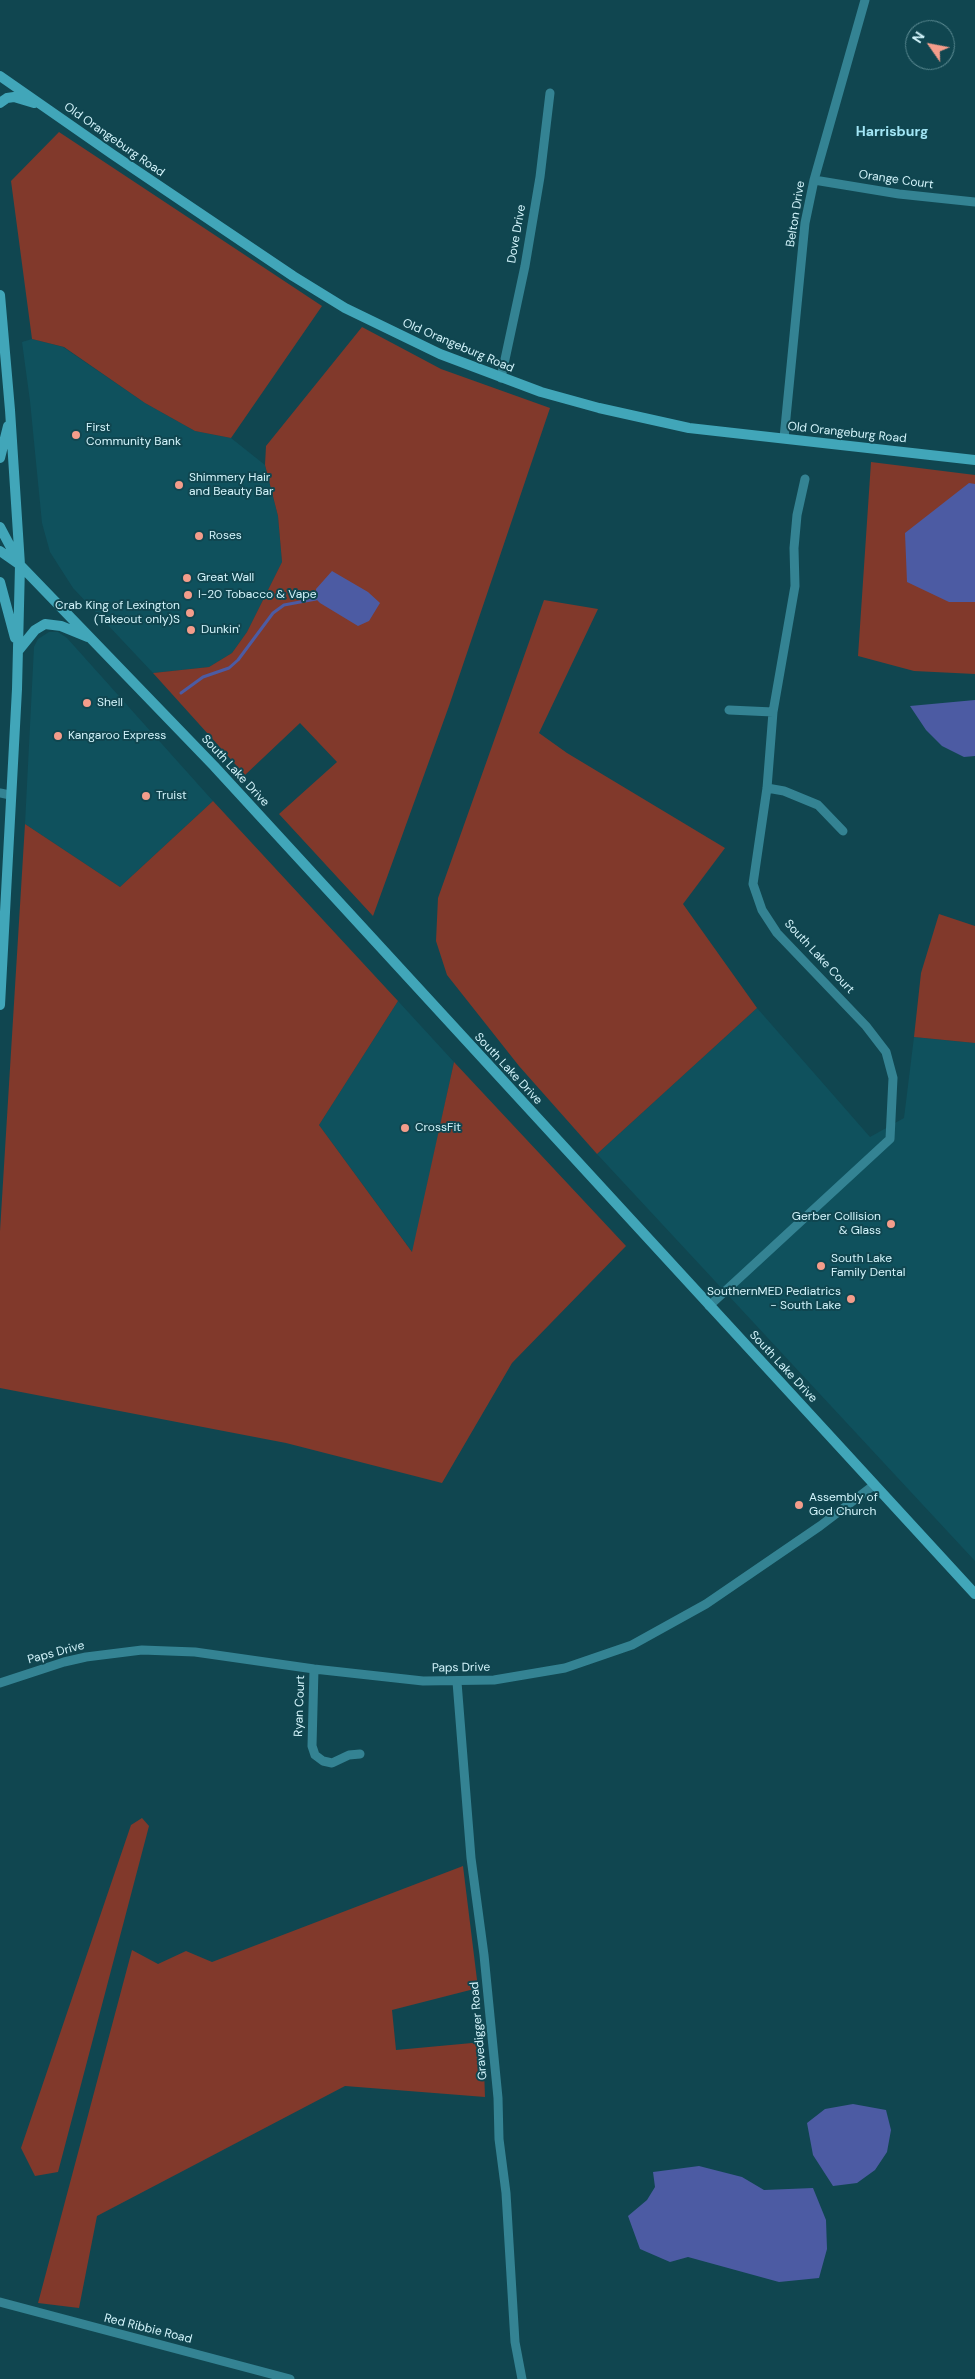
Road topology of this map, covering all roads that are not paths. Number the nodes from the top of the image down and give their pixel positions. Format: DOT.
graph roads {
  1 [pos="865,0"];
  2 [pos="0,76"];
  3 [pos="550,93"];
  4 [pos="0,103"];
  5 [pos="45,107"];
  6 [pos="814,180"];
  7 [pos="975,202"];
  8 [pos="0,295"];
  9 [pos="501,378"];
  10 [pos="11,416"];
  11 [pos="784,438"];
  12 [pos="0,458"];
  13 [pos="975,460"];
  14 [pos="805,478"];
  15 [pos="0,527"];
  16 [pos="0,551"];
  17 [pos="20,564"];
  18 [pos="0,582"];
  19 [pos="91,638"];
  20 [pos="18,651"];
  21 [pos="729,710"];
  22 [pos="774,712"];
  23 [pos="767,788"];
  24 [pos="5,794"];
  25 [pos="842,831"];
  26 [pos="0,1005"];
  27 [pos="709,1306"];
  28 [pos="874,1485"];
  29 [pos="975,1594"];
  30 [pos="314,1669"];
  31 [pos="457,1682"];
  32 [pos="0,1683"];
  33 [pos="360,1754"];
  34 [pos="0,2302"];
  35 [pos="290,2379"];
  36 [pos="522,2379"];
  1 -- 6 [label="street, Belton Drive"];
  2 -- 5 [label="street, Old Orangeburg Road"];
  3 -- 9 [label="street, Dove Drive"];
  4 -- 5 [label="street"];
  5 -- 9 [label="street, Old Orangeburg Road"];
  6 -- 7 [label="street, Orange Court"];
  6 -- 11 [label="street, Belton Drive"];
  8 -- 10 [label="street"];
  9 -- 11 [label="street, Old Orangeburg Road"];
  10 -- 12 [label="street"];
  10 -- 17 [label="street"];
  11 -- 13 [label="street, Old Orangeburg Road"];
  14 -- 22 [label="street, South Lake Court"];
  15 -- 17 [label="street, South Lake Drive"];
  16 -- 17 [label="street, South Lake Drive"];
  17 -- 19 [label="street, South Lake Drive"];
  17 -- 20 [label="street"];
  18 -- 20 [label="street"];
  19 -- 20 [label="street"];
  19 -- 27 [label="street, South Lake Drive"];
  20 -- 24 [label="street"];
  21 -- 22 [label="street"];
  22 -- 23 [label="street, South Lake Court"];
  23 -- 25 [label="street"];
  23 -- 27 [label="street, South Lake Court"];
  24 -- 26 [label="street"];
  27 -- 28 [label="street, South Lake Drive"];
  28 -- 29 [label="street, South Lake Drive"];
  28 -- 31 [label="street, Paps Drive"];
  30 -- 31 [label="street, Paps Drive"];
  30 -- 32 [label="street, Paps Drive"];
  30 -- 33 [label="street, Ryan Court"];
  31 -- 36 [label="street, Gravedigger Road"];
  34 -- 35 [label="street, Red Ribbie Road"];
}
